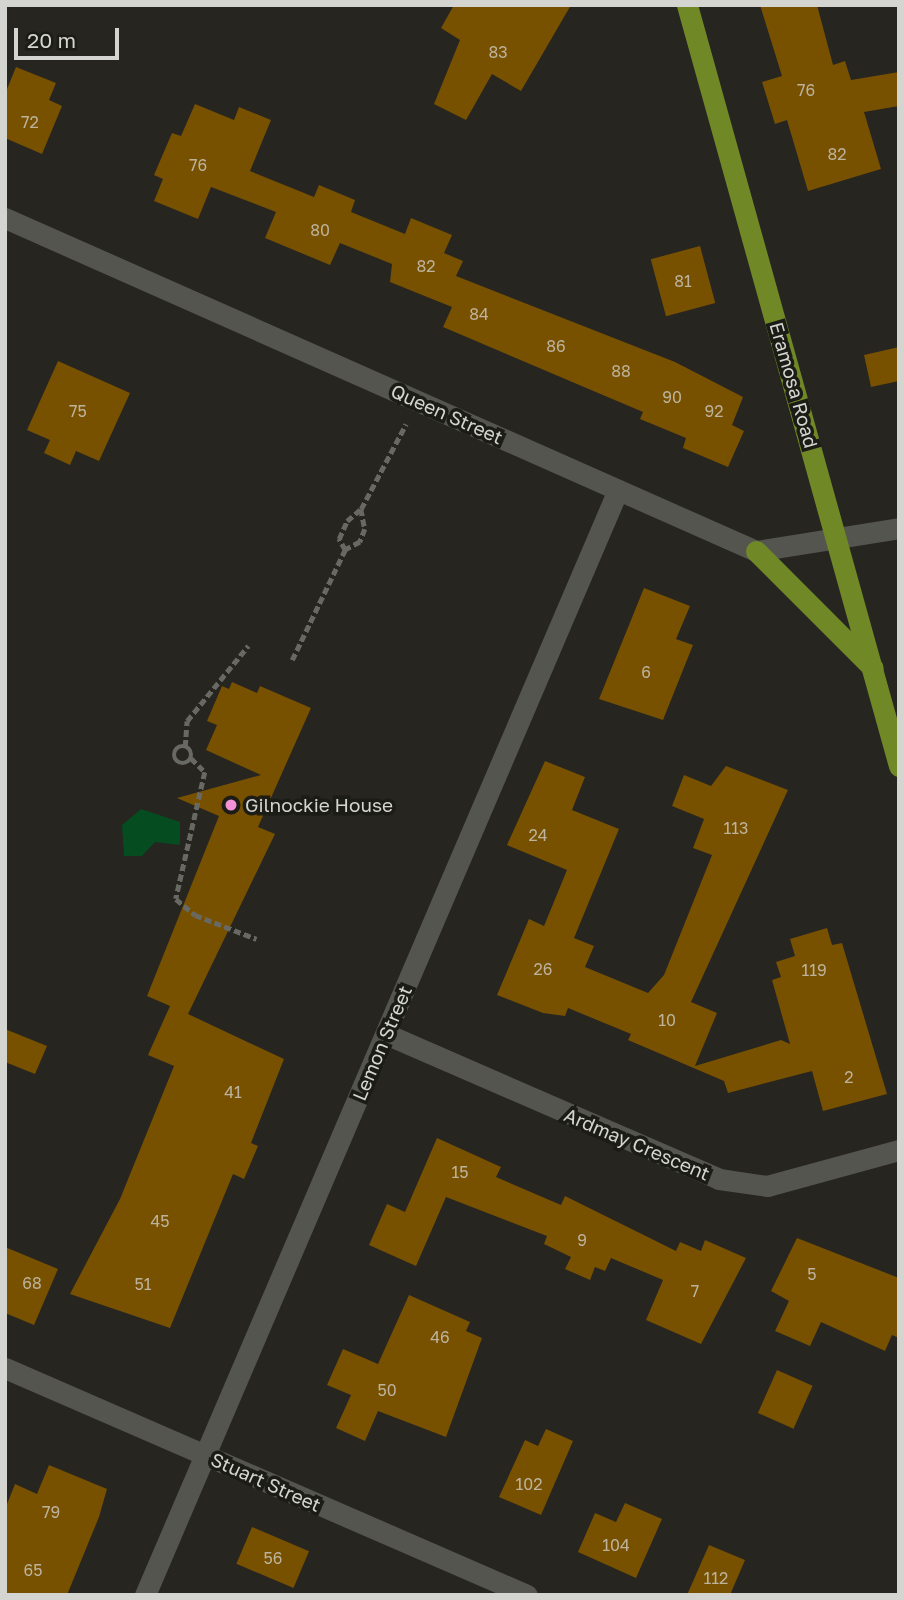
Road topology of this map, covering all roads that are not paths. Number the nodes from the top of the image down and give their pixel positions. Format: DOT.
graph roads {
  1 [pos="687,5"];
  2 [pos="5,218"];
  3 [pos="618,490"];
  4 [pos="899,528"];
  5 [pos="837,536"];
  6 [pos="756,551"];
  7 [pos="875,670"];
  8 [pos="899,766"];
  9 [pos="386,1034"];
  10 [pos="899,1150"];
  11 [pos="5,1368"];
  12 [pos="205,1455"];
  13 [pos="145,1595"];
  14 [pos="527,1595"];
  1 -- 5 [label="main road, Eramosa Road"];
  2 -- 3 [label="street, Queen Street"];
  3 -- 6 [label="street, Queen Street"];
  3 -- 9 [label="street, Lemon Street"];
  4 -- 5 [label="street"];
  5 -- 6 [label="street"];
  5 -- 7 [label="main road, Eramosa Road"];
  6 -- 7 [label="main road"];
  7 -- 8 [label="main road, Eramosa Road"];
  9 -- 10 [label="street, Ardmay Crescent"];
  9 -- 12 [label="street, Lemon Street"];
  11 -- 12 [label="street, Stuart Street"];
  12 -- 13 [label="street, Lemon Street"];
  12 -- 14 [label="street, Stuart Street"];
}
